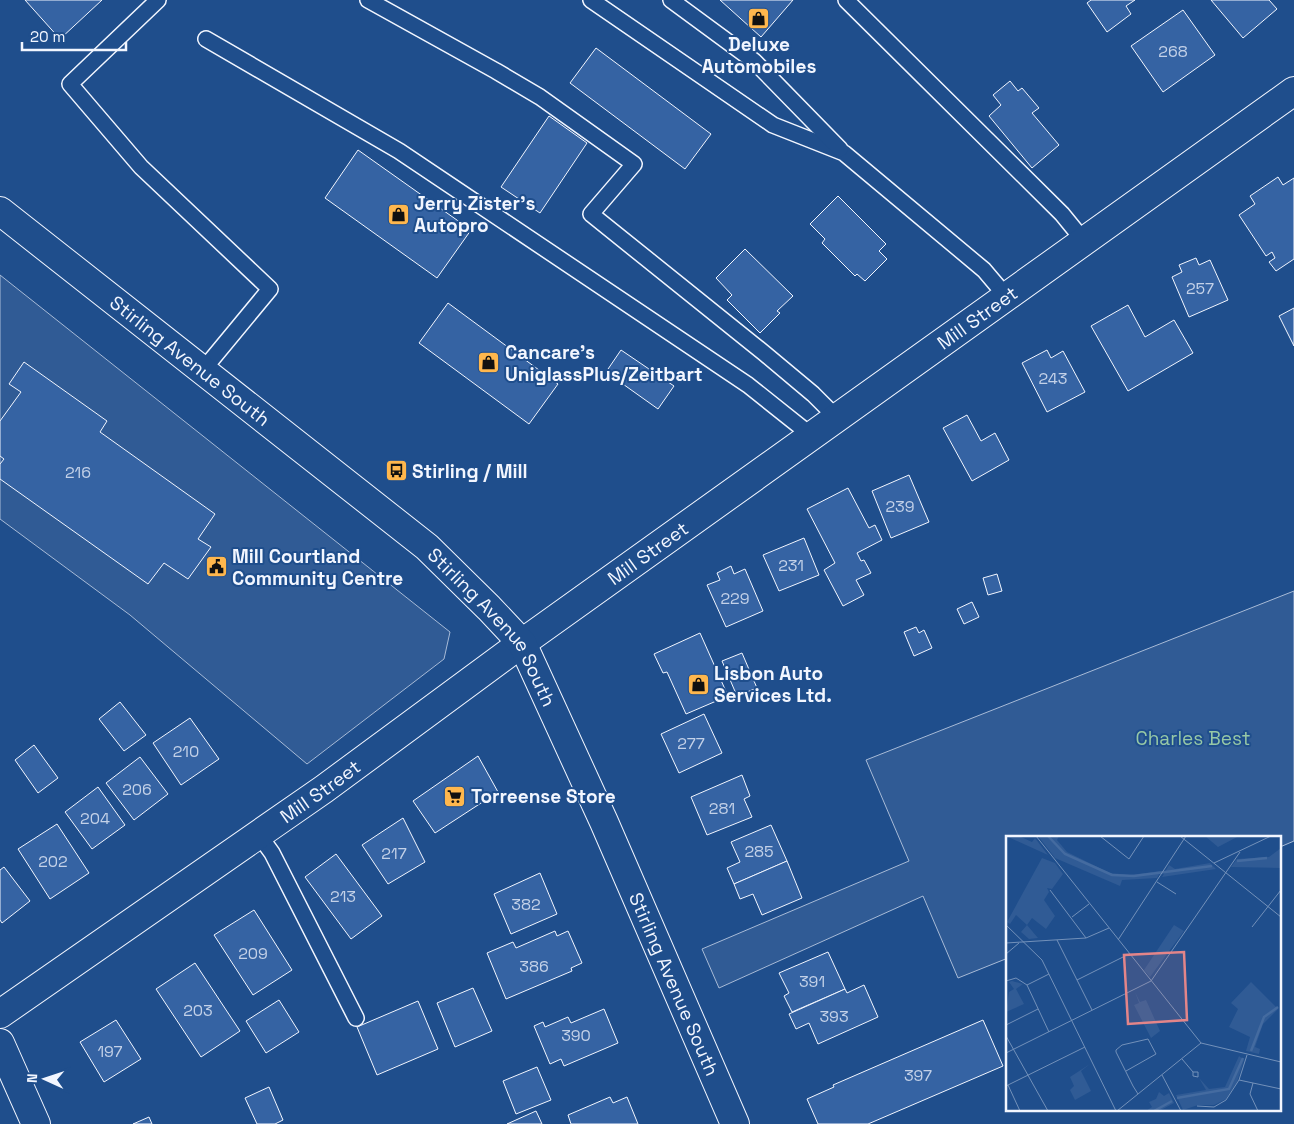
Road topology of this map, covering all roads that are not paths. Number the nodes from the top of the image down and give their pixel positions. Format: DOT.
graph roads {
  1 [pos="158,0"];
  2 [pos="368,0"];
  3 [pos="591,0"];
  4 [pos="670,0"];
  5 [pos="846,0"];
  6 [pos="206,39"];
  7 [pos="1294,90"];
  8 [pos="844,153"];
  9 [pos="0,211"];
  10 [pos="1084,241"];
  11 [pos="1006,296"];
  12 [pos="203,370"];
  13 [pos="836,417"];
  14 [pos="812,436"];
  15 [pos="522,643"];
  16 [pos="259,835"];
  17 [pos="0,1014"];
  18 [pos="356,1018"];
  19 [pos="0,1042"];
  20 [pos="36,1124"];
  21 [pos="735,1124"];
  1 -- 12 [label="lane"];
  2 -- 13 [label="lane"];
  3 -- 8 [label="lane"];
  4 -- 8 [label="lane"];
  5 -- 10 [label="lane"];
  6 -- 14 [label="lane"];
  7 -- 10 [label="street, Mill Street"];
  8 -- 11 [label="lane"];
  9 -- 12 [label="street, Stirling Avenue South"];
  10 -- 11 [label="street, Mill Street"];
  11 -- 13 [label="street, Mill Street"];
  12 -- 15 [label="street, Stirling Avenue South"];
  13 -- 14 [label="street, Mill Street"];
  14 -- 15 [label="street, Mill Street"];
  15 -- 16 [label="street, Mill Street"];
  15 -- 21 [label="street, Stirling Avenue South"];
  16 -- 17 [label="street, Mill Street"];
  16 -- 18 [label="lane"];
  19 -- 20 [label="street"];
}
